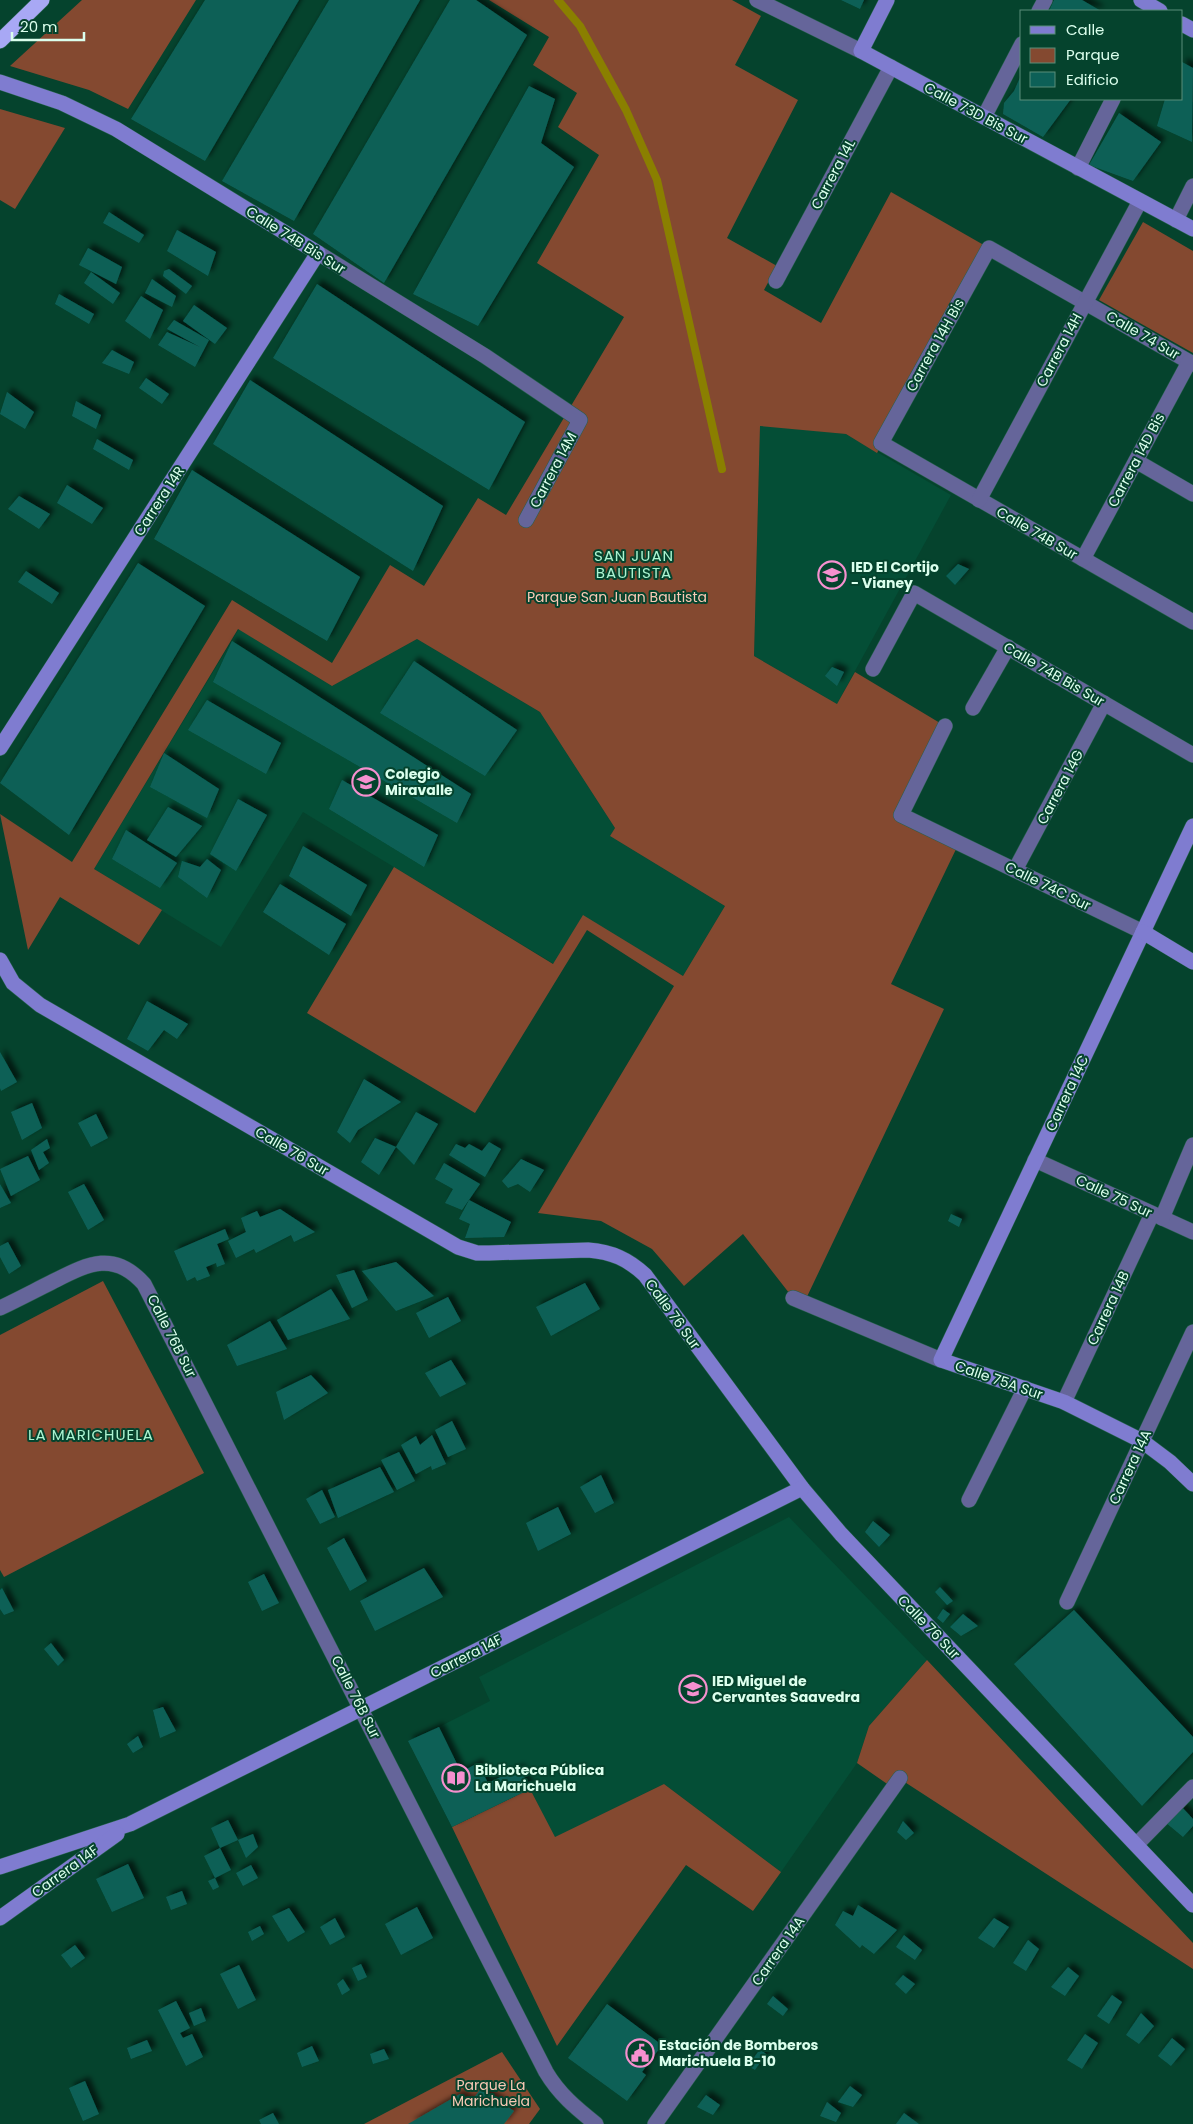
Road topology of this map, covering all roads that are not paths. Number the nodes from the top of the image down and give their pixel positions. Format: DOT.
graph roads {
  1 [pos="42,0"];
  2 [pos="757,0"];
  3 [pos="887,0"];
  4 [pos="1141,0"];
  5 [pos="1157,10"];
  6 [pos="0,42"];
  7 [pos="1020,48"];
  8 [pos="861,52"];
  9 [pos="891,67"];
  10 [pos="0,82"];
  11 [pos="1112,100"];
  12 [pos="984,117"];
  13 [pos="1078,168"];
  14 [pos="1193,186"];
  15 [pos="1140,201"];
  16 [pos="1176,220"];
  17 [pos="1193,229"];
  18 [pos="989,248"];
  19 [pos="318,253"];
  20 [pos="776,281"];
  21 [pos="1085,302"];
  22 [pos="1191,363"];
  23 [pos="580,420"];
  24 [pos="881,443"];
  25 [pos="1136,461"];
  26 [pos="1193,494"];
  27 [pos="980,500"];
  28 [pos="526,520"];
  29 [pos="1083,559"];
  30 [pos="1193,622"];
  31 [pos="1008,647"];
  32 [pos="873,669"];
  33 [pos="1104,703"];
  34 [pos="973,708"];
  35 [pos="945,726"];
  36 [pos="0,748"];
  37 [pos="1193,755"];
  38 [pos="1193,826"];
  39 [pos="1015,870"];
  40 [pos="1143,932"];
  41 [pos="0,960"];
  42 [pos="1193,962"];
  43 [pos="1193,1145"];
  44 [pos="1035,1160"];
  45 [pos="1157,1216"];
  46 [pos="1193,1232"];
  47 [pos="793,1298"];
  48 [pos="0,1308"];
  49 [pos="1193,1332"];
  50 [pos="941,1360"];
  51 [pos="1025,1388"];
  52 [pos="1064,1402"];
  53 [pos="1142,1441"];
  54 [pos="1193,1484"];
  55 [pos="802,1488"];
  56 [pos="969,1500"];
  57 [pos="1067,1602"];
  58 [pos="362,1708"];
  59 [pos="900,1778"];
  60 [pos="1193,1787"];
  61 [pos="130,1824"];
  62 [pos="1137,1844"];
  63 [pos="0,1867"];
  64 [pos="1193,1905"];
  65 [pos="0,1918"];
  66 [pos="596,2124"];
  67 [pos="655,2124"];
  1 -- 6 [label="highway"];
  2 -- 8 [label="street, Calle 73D Bis Sur"];
  3 -- 8 [label="street"];
  4 -- 5 [label="street"];
  7 -- 12 [label="street"];
  8 -- 9 [label="street, Calle 73D Bis Sur"];
  9 -- 12 [label="street, Calle 73D Bis Sur"];
  9 -- 20 [label="street, Carrera 14L"];
  10 -- 19 [label="street, Calle 74B Bis Sur"];
  11 -- 13 [label="street"];
  12 -- 13 [label="street, Calle 73D Bis Sur"];
  13 -- 15 [label="street, Calle 73D Bis Sur"];
  14 -- 16 [label="street"];
  15 -- 16 [label="street, Calle 73D Bis Sur"];
  15 -- 21 [label="street, Carrera 14H"];
  16 -- 17 [label="street, Calle 73D Bis Sur"];
  18 -- 21 [label="street, Calle 74 Sur"];
  18 -- 24 [label="street, Carrera 14H Bis"];
  19 -- 23 [label="street, Calle 74B Bis Sur"];
  19 -- 36 [label="street, Carrera 14R"];
  21 -- 22 [label="street, Calle 74 Sur"];
  21 -- 27 [label="street, Carrera 14H"];
  22 -- 25 [label="street, Carrera 14D Bis"];
  23 -- 28 [label="street, Carrera 14M"];
  24 -- 27 [label="street, Calle 74B Sur"];
  25 -- 26 [label="street"];
  25 -- 29 [label="street, Carrera 14D Bis"];
  27 -- 29 [label="street, Calle 74B Sur"];
  29 -- 30 [label="street, Calle 74B Sur"];
  31 -- 32 [label="street, Calle 74B Bis Sur"];
  31 -- 33 [label="street, Calle 74B Bis Sur"];
  31 -- 34 [label="street"];
  33 -- 37 [label="street, Calle 74B Bis Sur"];
  33 -- 39 [label="street, Carrera 14G"];
  35 -- 39 [label="street, Calle 74C Sur"];
  38 -- 40 [label="street, Carrera 14C"];
  39 -- 40 [label="street, Calle 74C Sur"];
  40 -- 42 [label="street, Calle 74C Sur"];
  40 -- 44 [label="street, Carrera 14C"];
  41 -- 55 [label="street, Calle 76 Sur"];
  43 -- 45 [label="street, Carrera 14B"];
  44 -- 45 [label="street, Calle 75 Sur"];
  44 -- 50 [label="street, Carrera 14C"];
  45 -- 46 [label="street, Calle 75 Sur"];
  45 -- 52 [label="street, Carrera 14B"];
  47 -- 50 [label="street, Calle 75A Sur"];
  48 -- 58 [label="street, Calle 76B Sur"];
  49 -- 53 [label="street, Carrera 14A"];
  50 -- 51 [label="street, Calle 75A Sur"];
  51 -- 52 [label="street, Calle 75A Sur"];
  51 -- 56 [label="street"];
  52 -- 53 [label="street, Calle 75A Sur"];
  53 -- 54 [label="street, Calle 75A Sur"];
  53 -- 57 [label="street, Carrera 14A"];
  55 -- 58 [label="street, Carrera 14F"];
  55 -- 62 [label="street, Calle 76 Sur"];
  58 -- 61 [label="street, Carrera 14F"];
  58 -- 66 [label="street, Calle 76B Sur"];
  59 -- 67 [label="street, Carrera 14A"];
  60 -- 62 [label="street"];
  61 -- 63 [label="street, Carrera 14F"];
  61 -- 65 [label="street, Carrera 14F"];
  62 -- 64 [label="street, Calle 76 Sur"];
}
